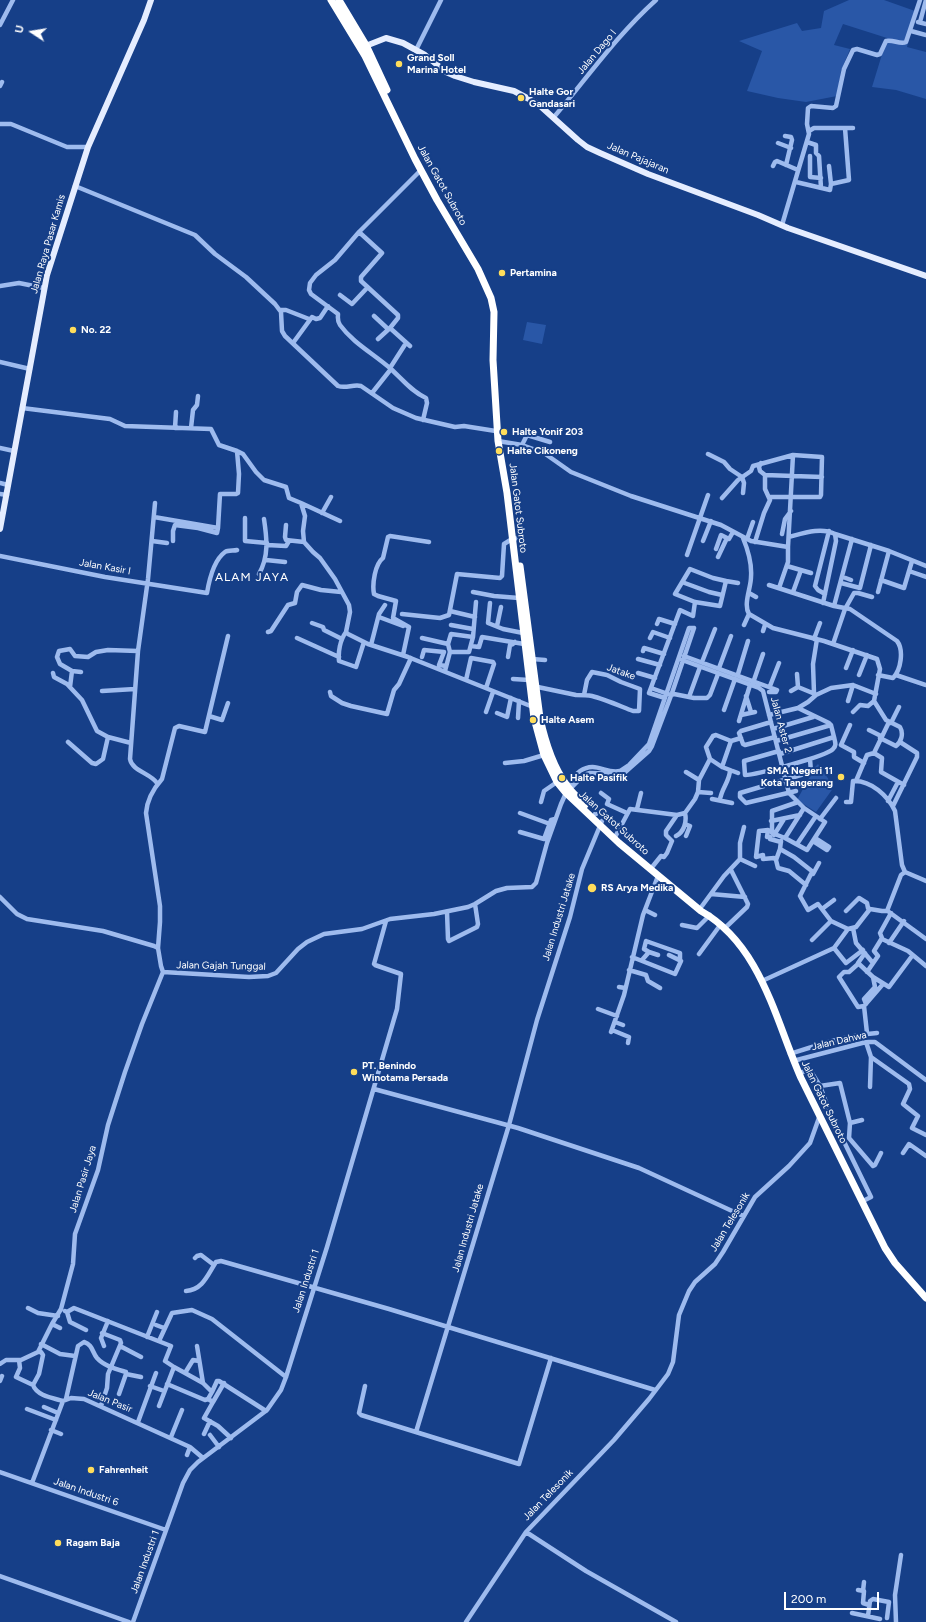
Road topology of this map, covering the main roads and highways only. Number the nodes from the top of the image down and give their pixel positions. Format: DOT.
graph roads {
  1 [pos="151,0"];
  2 [pos="331,0"];
  3 [pos="338,0"];
  4 [pos="363,47"];
  5 [pos="926,276"];
  6 [pos="3,495"];
  7 [pos="0,529"];
  8 [pos="514,535"];
  9 [pos="531,684"];
  10 [pos="535,708"];
  11 [pos="568,791"];
  12 [pos="601,822"];
  13 [pos="616,837"];
  14 [pos="709,914"];
  15 [pos="926,1298"];
  1 -- 6 [label="main road, Jalan Raya Pasar Kamis"];
  2 -- 4 [label="highway, Jalan Gatot Subroto"];
  3 -- 4 [label="highway, Jalan Gatot Subroto"];
  4 -- 5 [label="main road, Jalan Pajajaran"];
  4 -- 8 [label="highway, Jalan Gatot Subroto"];
  6 -- 7 [label="main road, Jalan Raya Pasar Kamis"];
  8 -- 9 [label="highway, Jalan Gatot Subroto"];
  8 -- 9 [label="highway, Jalan Gatot Subroto"];
  9 -- 10 [label="highway, Jalan Gatot Subroto"];
  10 -- 11 [label="highway, Jalan Gatot Subroto"];
  10 -- 11 [label="highway, Jalan Gatot Subroto"];
  11 -- 12 [label="highway, Jalan Gatot Subroto"];
  11 -- 12 [label="highway, Jalan Gatot Subroto"];
  12 -- 13 [label="highway, Jalan Gatot Subroto"];
  13 -- 14 [label="highway, Jalan Gatot Subroto"];
  13 -- 14 [label="highway, Jalan Gatot Subroto"];
  14 -- 15 [label="highway, Jalan Gatot Subroto"];
}
